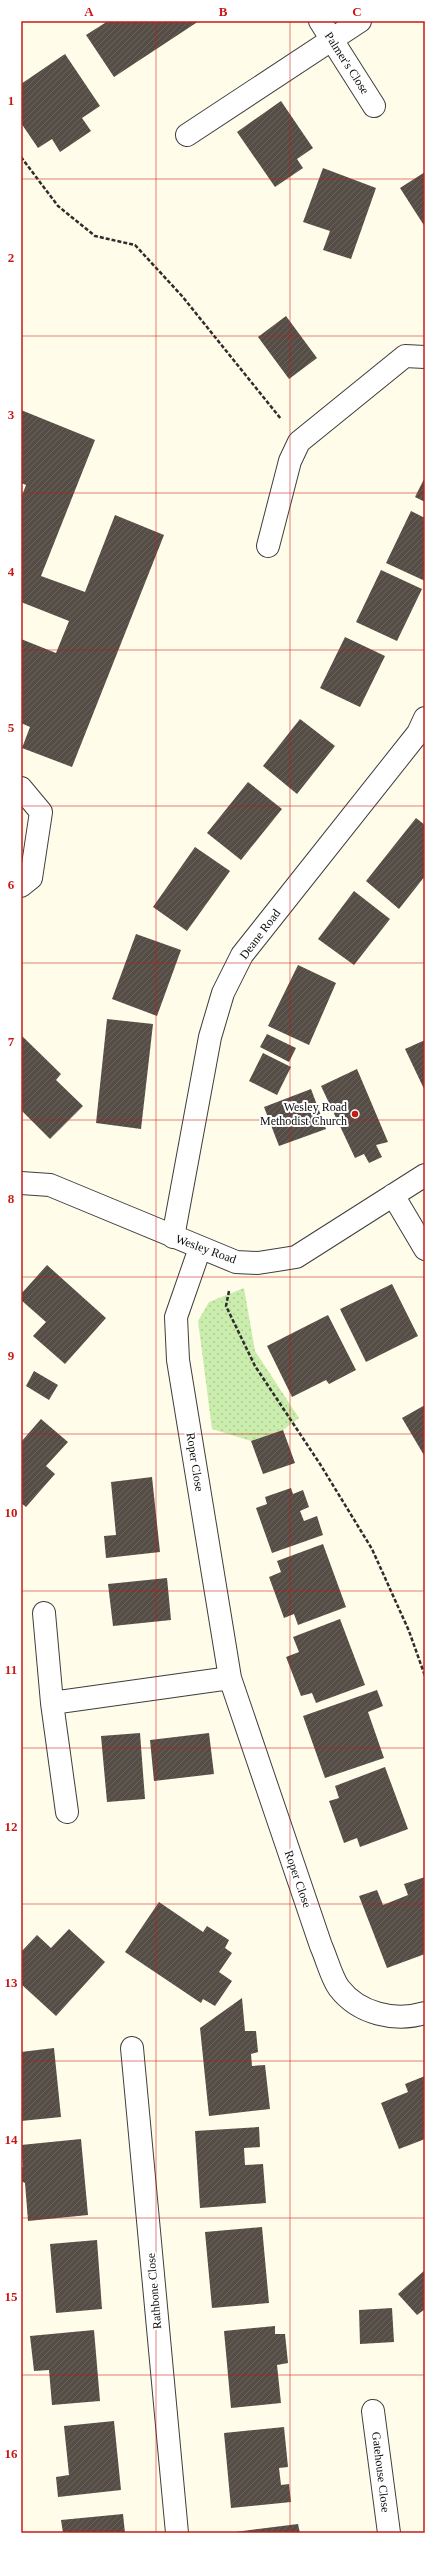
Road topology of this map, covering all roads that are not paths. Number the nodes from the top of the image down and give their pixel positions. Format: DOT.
graph roads {
  1 [pos="320,21"];
  2 [pos="360,21"];
  3 [pos="333,40"];
  4 [pos="374,106"];
  5 [pos="187,135"];
  6 [pos="425,357"];
  7 [pos="268,546"];
  8 [pos="425,718"];
  9 [pos="21,788"];
  10 [pos="21,886"];
  11 [pos="425,1175"];
  12 [pos="21,1183"];
  13 [pos="393,1195"];
  14 [pos="173,1237"];
  15 [pos="200,1248"];
  16 [pos="425,1249"];
  17 [pos="44,1613"];
  18 [pos="230,1678"];
  19 [pos="52,1703"];
  20 [pos="67,1812"];
  21 [pos="425,2013"];
  22 [pos="132,2048"];
  23 [pos="373,2411"];
  24 [pos="177,2533"];
  25 [pos="389,2533"];
  1 -- 3 [label="street, Palmer's Close"];
  2 -- 3 [label="street"];
  3 -- 4 [label="street, Palmer's Close"];
  3 -- 5 [label="street"];
  6 -- 7 [label="street"];
  8 -- 14 [label="street, Deane Road"];
  9 -- 10 [label="street"];
  11 -- 13 [label="street, Wesley Road"];
  12 -- 14 [label="street, Wesley Road"];
  13 -- 15 [label="street, Wesley Road"];
  13 -- 16 [label="street"];
  14 -- 15 [label="street, Wesley Road"];
  15 -- 18 [label="street, Roper Close"];
  17 -- 19 [label="street"];
  18 -- 19 [label="street"];
  18 -- 21 [label="street, Roper Close"];
  19 -- 20 [label="street"];
  22 -- 24 [label="street, Rathbone Close"];
  23 -- 25 [label="street, Gatehouse Close"];
}
